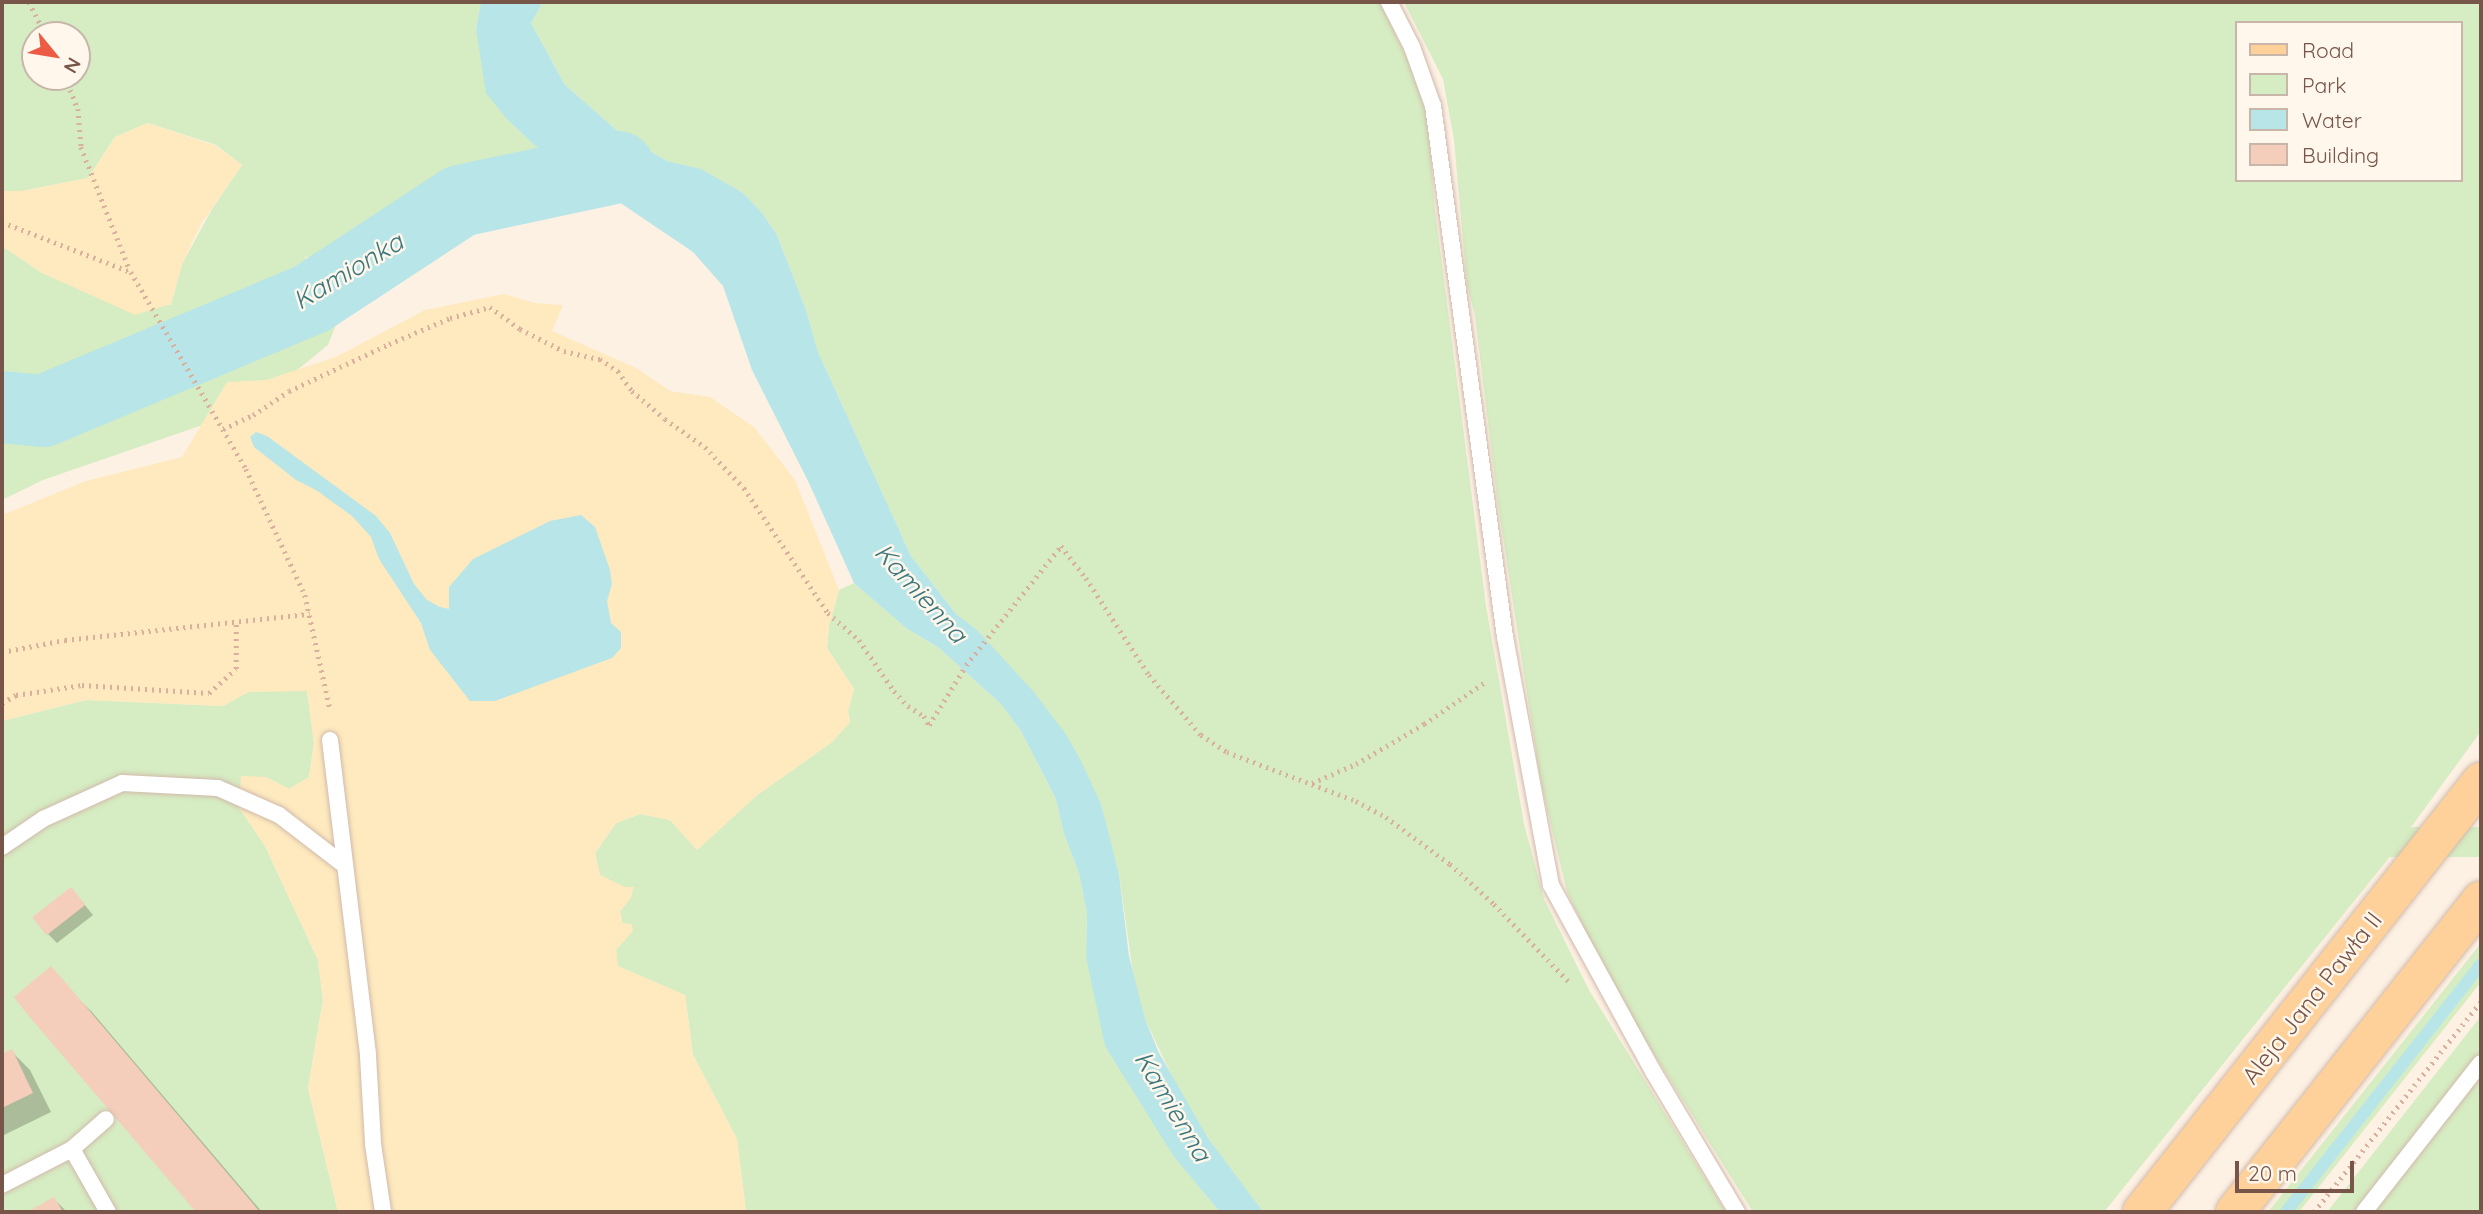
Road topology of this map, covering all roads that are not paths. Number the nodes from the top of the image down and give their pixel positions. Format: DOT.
graph roads {
  1 [pos="1389,2"];
  2 [pos="330,740"];
  3 [pos="2481,782"];
  4 [pos="2,847"];
  5 [pos="344,865"];
  6 [pos="2481,900"];
  7 [pos="2481,1063"];
  8 [pos="106,1119"];
  9 [pos="72,1149"];
  10 [pos="2,1185"];
  11 [pos="108,1212"];
  12 [pos="383,1212"];
  13 [pos="1737,1212"];
  14 [pos="2142,1212"];
  15 [pos="2235,1212"];
  16 [pos="2364,1212"];
  1 -- 13 [label="lane"];
  2 -- 5 [label="lane"];
  3 -- 14 [label="main road, Aleja Jana Pawła II"];
  4 -- 5 [label="lane"];
  5 -- 12 [label="lane"];
  6 -- 15 [label="main road"];
  7 -- 16 [label="lane"];
  8 -- 9 [label="lane"];
  9 -- 10 [label="lane"];
  9 -- 11 [label="lane"];
}
